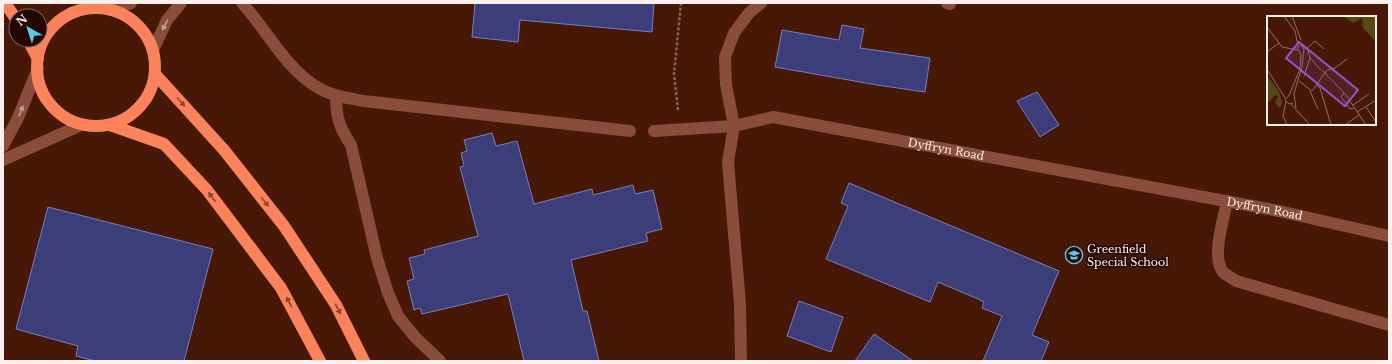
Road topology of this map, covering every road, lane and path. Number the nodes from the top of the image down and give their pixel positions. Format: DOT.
graph roads {
  1 [pos="80,3"];
  2 [pos="132,3"];
  3 [pos="181,3"];
  4 [pos="242,3"];
  5 [pos="681,3"];
  6 [pos="761,3"];
  7 [pos="947,3"];
  8 [pos="950,4"];
  9 [pos="91,9"];
  10 [pos="111,10"];
  11 [pos="31,48"];
  12 [pos="153,50"];
  13 [pos="38,64"];
  14 [pos="155,74"];
  15 [pos="336,95"];
  16 [pos="81,125"];
  17 [pos="110,125"];
  18 [pos="734,126"];
  19 [pos="680,130"];
  20 [pos="630,131"];
  21 [pos="654,131"];
  22 [pos="3,146"];
  23 [pos="3,160"];
  24 [pos="1227,201"];
  25 [pos="1389,236"];
  26 [pos="1389,325"];
  27 [pos="320,361"];
  28 [pos="364,361"];
  29 [pos="440,361"];
  30 [pos="741,361"];
  1 -- 9 [label="highway"];
  2 -- 10 [label="street"];
  3 -- 12 [label="street, one-way"];
  4 -- 15 [label="street"];
  5 -- 19 [label="path"];
  6 -- 18 [label="street"];
  7 -- 8 [label="street"];
  9 -- 10 [label="highway"];
  9 -- 13 [label="highway"];
  10 -- 12 [label="highway"];
  11 -- 13 [label="highway"];
  12 -- 14 [label="highway"];
  13 -- 16 [label="highway"];
  22 -- 13 [label="street, one-way"];
  14 -- 17 [label="highway"];
  14 -- 28 [label="highway, one-way"];
  15 -- 20 [label="street"];
  15 -- 29 [label="street"];
  16 -- 17 [label="highway"];
  16 -- 23 [label="street"];
  27 -- 17 [label="highway, one-way"];
  18 -- 19 [label="street, Dyffryn Road"];
  18 -- 24 [label="street, Dyffryn Road"];
  18 -- 30 [label="street"];
  19 -- 21 [label="street, Dyffryn Road"];
  24 -- 25 [label="street, Dyffryn Road"];
  24 -- 26 [label="street"];
}
